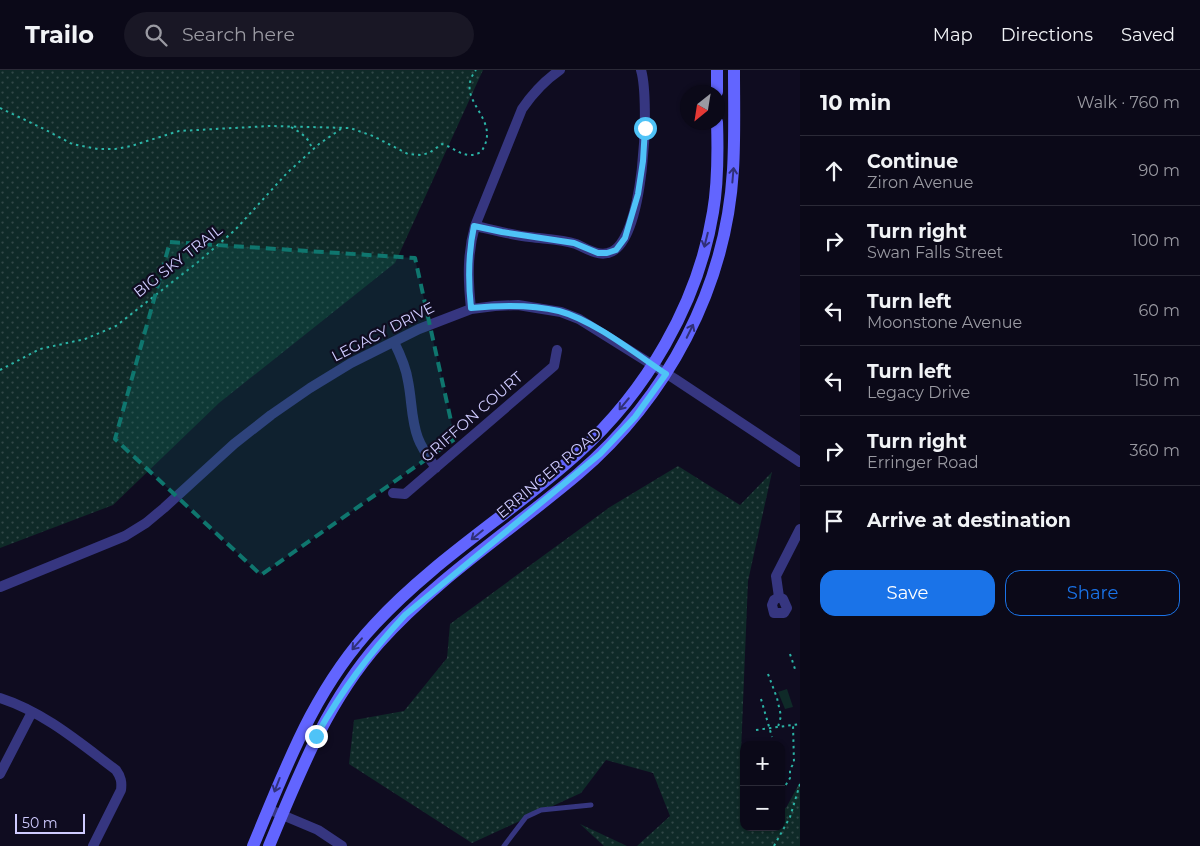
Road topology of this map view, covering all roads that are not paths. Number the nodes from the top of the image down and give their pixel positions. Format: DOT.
graph roads {
  1 [pos="560,70"];
  2 [pos="641,70"];
  3 [pos="717,70"];
  4 [pos="734,70"];
  5 [pos="717,85"];
  6 [pos="718,130"];
  7 [pos="474,226"];
  8 [pos="471,308"];
  9 [pos="394,342"];
  10 [pos="557,350"];
  11 [pos="652,365"];
  12 [pos="666,374"];
  13 [pos="800,462"];
  14 [pos="436,468"];
  15 [pos="393,493"];
  16 [pos="800,529"];
  17 [pos="0,587"];
  18 [pos="779,597"];
  19 [pos="0,698"];
  20 [pos="32,712"];
  21 [pos="0,774"];
  22 [pos="591,804"];
  23 [pos="268,809"];
  24 [pos="282,815"];
  25 [pos="93,846"];
  26 [pos="253,846"];
  27 [pos="269,846"];
  28 [pos="342,846"];
  29 [pos="504,846"];
  1 -- 7 [label="street"];
  2 -- 7 [label="street"];
  3 -- 5 [label="main road"];
  12 -- 4 [label="main road, ERRINGER ROAD, one-way"];
  6 -- 11 [label="main road, ERRINGER ROAD, one-way"];
  7 -- 8 [label="street"];
  8 -- 9 [label="street, LEGACY DRIVE"];
  8 -- 11 [label="street, LEGACY DRIVE"];
  9 -- 14 [label="street"];
  9 -- 17 [label="street, LEGACY DRIVE"];
  10 -- 14 [label="street, GRIFFON COURT"];
  11 -- 12 [label="street, LEGACY DRIVE"];
  11 -- 23 [label="main road, ERRINGER ROAD, one-way"];
  12 -- 13 [label="street, LEGACY DRIVE"];
  12 -- 24 [label="main road, ERRINGER ROAD"];
  14 -- 15 [label="street, GRIFFON COURT"];
  16 -- 18 [label="street"];
  19 -- 20 [label="street"];
  20 -- 21 [label="street"];
  20 -- 25 [label="street"];
  22 -- 29 [label="lane"];
  23 -- 24 [label="street"];
  23 -- 26 [label="main road, ERRINGER ROAD"];
  24 -- 27 [label="main road, ERRINGER ROAD"];
  24 -- 28 [label="street"];
}
